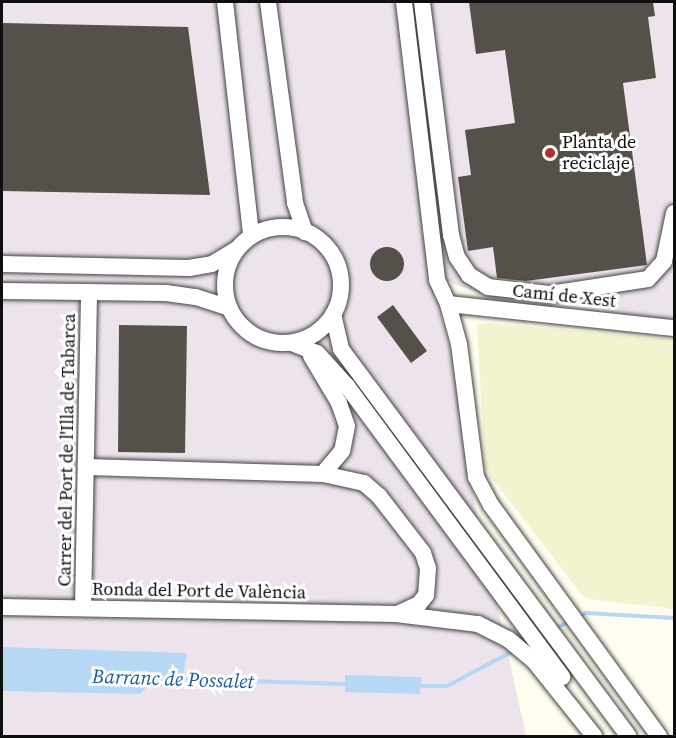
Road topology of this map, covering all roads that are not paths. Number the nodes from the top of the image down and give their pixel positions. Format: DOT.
graph roads {
  1 [pos="225,2"];
  2 [pos="268,2"];
  3 [pos="404,2"];
  4 [pos="422,2"];
  5 [pos="675,213"];
  6 [pos="305,232"];
  7 [pos="251,235"];
  8 [pos="236,250"];
  9 [pos="2,264"];
  10 [pos="2,291"];
  11 [pos="89,292"];
  12 [pos="448,304"];
  13 [pos="230,309"];
  14 [pos="333,314"];
  15 [pos="675,328"];
  16 [pos="299,346"];
  17 [pos="87,467"];
  18 [pos="323,474"];
  19 [pos="2,607"];
  20 [pos="83,608"];
  21 [pos="396,614"];
  22 [pos="594,736"];
  23 [pos="604,736"];
  24 [pos="628,736"];
  25 [pos="659,736"];
  1 -- 7 [label="street"];
  2 -- 6 [label="street"];
  3 -- 12 [label="street"];
  4 -- 5 [label="street"];
  6 -- 7 [label="street"];
  6 -- 14 [label="street"];
  7 -- 8 [label="street"];
  8 -- 9 [label="street"];
  8 -- 13 [label="street"];
  10 -- 11 [label="street"];
  11 -- 13 [label="street"];
  11 -- 17 [label="street, Carrer del Port de l'Illa de Tabarca"];
  12 -- 15 [label="street, Camí de Xest"];
  12 -- 25 [label="street"];
  13 -- 16 [label="street"];
  14 -- 16 [label="street"];
  14 -- 24 [label="street"];
  16 -- 18 [label="street"];
  16 -- 23 [label="street"];
  17 -- 18 [label="street"];
  17 -- 20 [label="street, Carrer del Port de l'Illa de Tabarca"];
  18 -- 21 [label="street"];
  19 -- 20 [label="street, Ronda del Port de València"];
  20 -- 21 [label="street, Ronda del Port de València"];
  21 -- 22 [label="street, Ronda del Port de València"];
}
